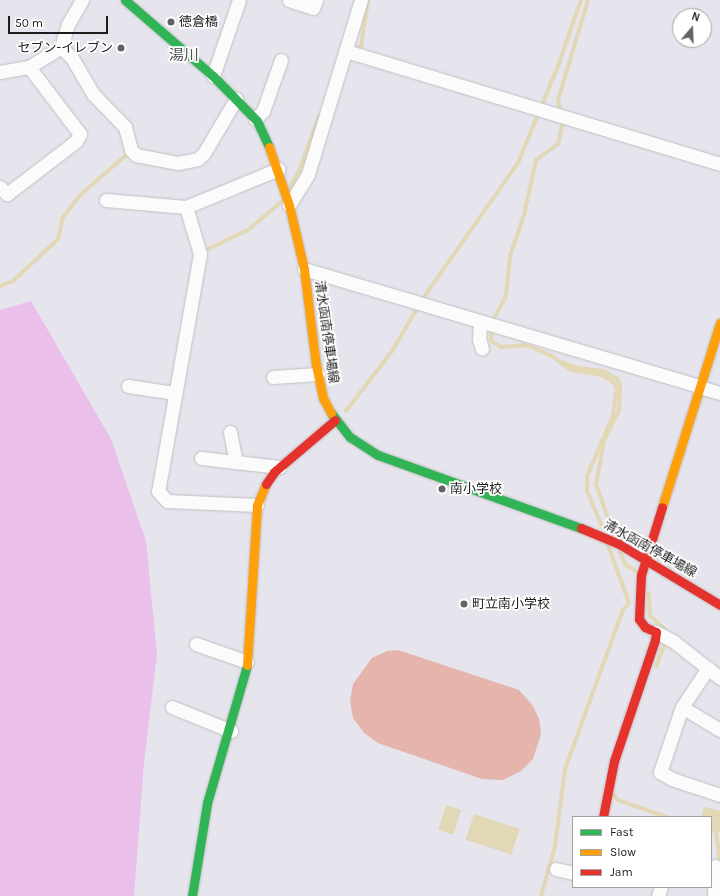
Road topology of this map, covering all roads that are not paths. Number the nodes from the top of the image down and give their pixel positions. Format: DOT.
graph roads {
  1 [pos="82,0"];
  2 [pos="125,0"];
  3 [pos="239,0"];
  4 [pos="289,0"];
  5 [pos="316,0"];
  6 [pos="361,0"];
  7 [pos="62,47"];
  8 [pos="346,51"];
  9 [pos="281,60"];
  10 [pos="30,66"];
  11 [pos="0,72"];
  12 [pos="214,76"];
  13 [pos="236,99"];
  14 [pos="255,119"];
  15 [pos="720,164"];
  16 [pos="278,169"];
  17 [pos="0,187"];
  18 [pos="106,200"];
  19 [pos="289,205"];
  20 [pos="186,207"];
  21 [pos="304,269"];
  22 [pos="480,322"];
  23 [pos="720,323"];
  24 [pos="482,349"];
  25 [pos="318,374"];
  26 [pos="273,377"];
  27 [pos="128,386"];
  28 [pos="700,386"];
  29 [pos="175,393"];
  30 [pos="720,393"];
  31 [pos="334,420"];
  32 [pos="230,432"];
  33 [pos="201,458"];
  34 [pos="236,462"];
  35 [pos="279,468"];
  36 [pos="257,505"];
  37 [pos="645,560"];
  38 [pos="720,605"];
  39 [pos="656,632"];
  40 [pos="196,644"];
  41 [pos="247,662"];
  42 [pos="708,668"];
  43 [pos="720,678"];
  44 [pos="172,707"];
  45 [pos="682,707"];
  46 [pos="720,730"];
  47 [pos="231,731"];
  48 [pos="720,795"];
  49 [pos="603,816"];
  50 [pos="715,866"];
  51 [pos="556,869"];
  52 [pos="572,873"];
  53 [pos="192,896"];
  54 [pos="714,896"];
  1 -- 7 [label="street"];
  2 -- 12 [label="street, 清水函南停車場線"];
  3 -- 12 [label="street"];
  4 -- 5 [label="street"];
  6 -- 8 [label="street"];
  7 -- 10 [label="street"];
  7 -- 13 [label="street"];
  8 -- 15 [label="street"];
  8 -- 19 [label="street"];
  9 -- 14 [label="street"];
  10 -- 11 [label="street"];
  10 -- 17 [label="street"];
  12 -- 13 [label="street, 清水函南停車場線"];
  13 -- 14 [label="street, 清水函南停車場線"];
  14 -- 16 [label="street, 清水函南停車場線"];
  16 -- 19 [label="street, 清水函南停車場線"];
  16 -- 20 [label="street"];
  18 -- 20 [label="street"];
  19 -- 21 [label="street, 清水函南停車場線"];
  20 -- 29 [label="street"];
  21 -- 22 [label="street"];
  21 -- 25 [label="street, 清水函南停車場線"];
  22 -- 24 [label="street"];
  22 -- 28 [label="street"];
  23 -- 28 [label="street"];
  25 -- 26 [label="street"];
  25 -- 31 [label="street, 清水函南停車場線"];
  27 -- 29 [label="street"];
  28 -- 30 [label="street"];
  28 -- 37 [label="street"];
  29 -- 36 [label="street"];
  31 -- 35 [label="street"];
  31 -- 37 [label="street, 清水函南停車場線"];
  32 -- 34 [label="street"];
  33 -- 34 [label="street"];
  34 -- 35 [label="street"];
  35 -- 36 [label="street"];
  36 -- 41 [label="street"];
  37 -- 38 [label="street, 清水函南停車場線"];
  37 -- 39 [label="street"];
  39 -- 42 [label="street"];
  39 -- 49 [label="street"];
  40 -- 41 [label="street"];
  41 -- 47 [label="street"];
  42 -- 43 [label="street"];
  42 -- 45 [label="street"];
  44 -- 47 [label="street"];
  45 -- 46 [label="street"];
  45 -- 48 [label="street"];
  47 -- 53 [label="street"];
  50 -- 54 [label="street"];
  51 -- 52 [label="street"];
}
